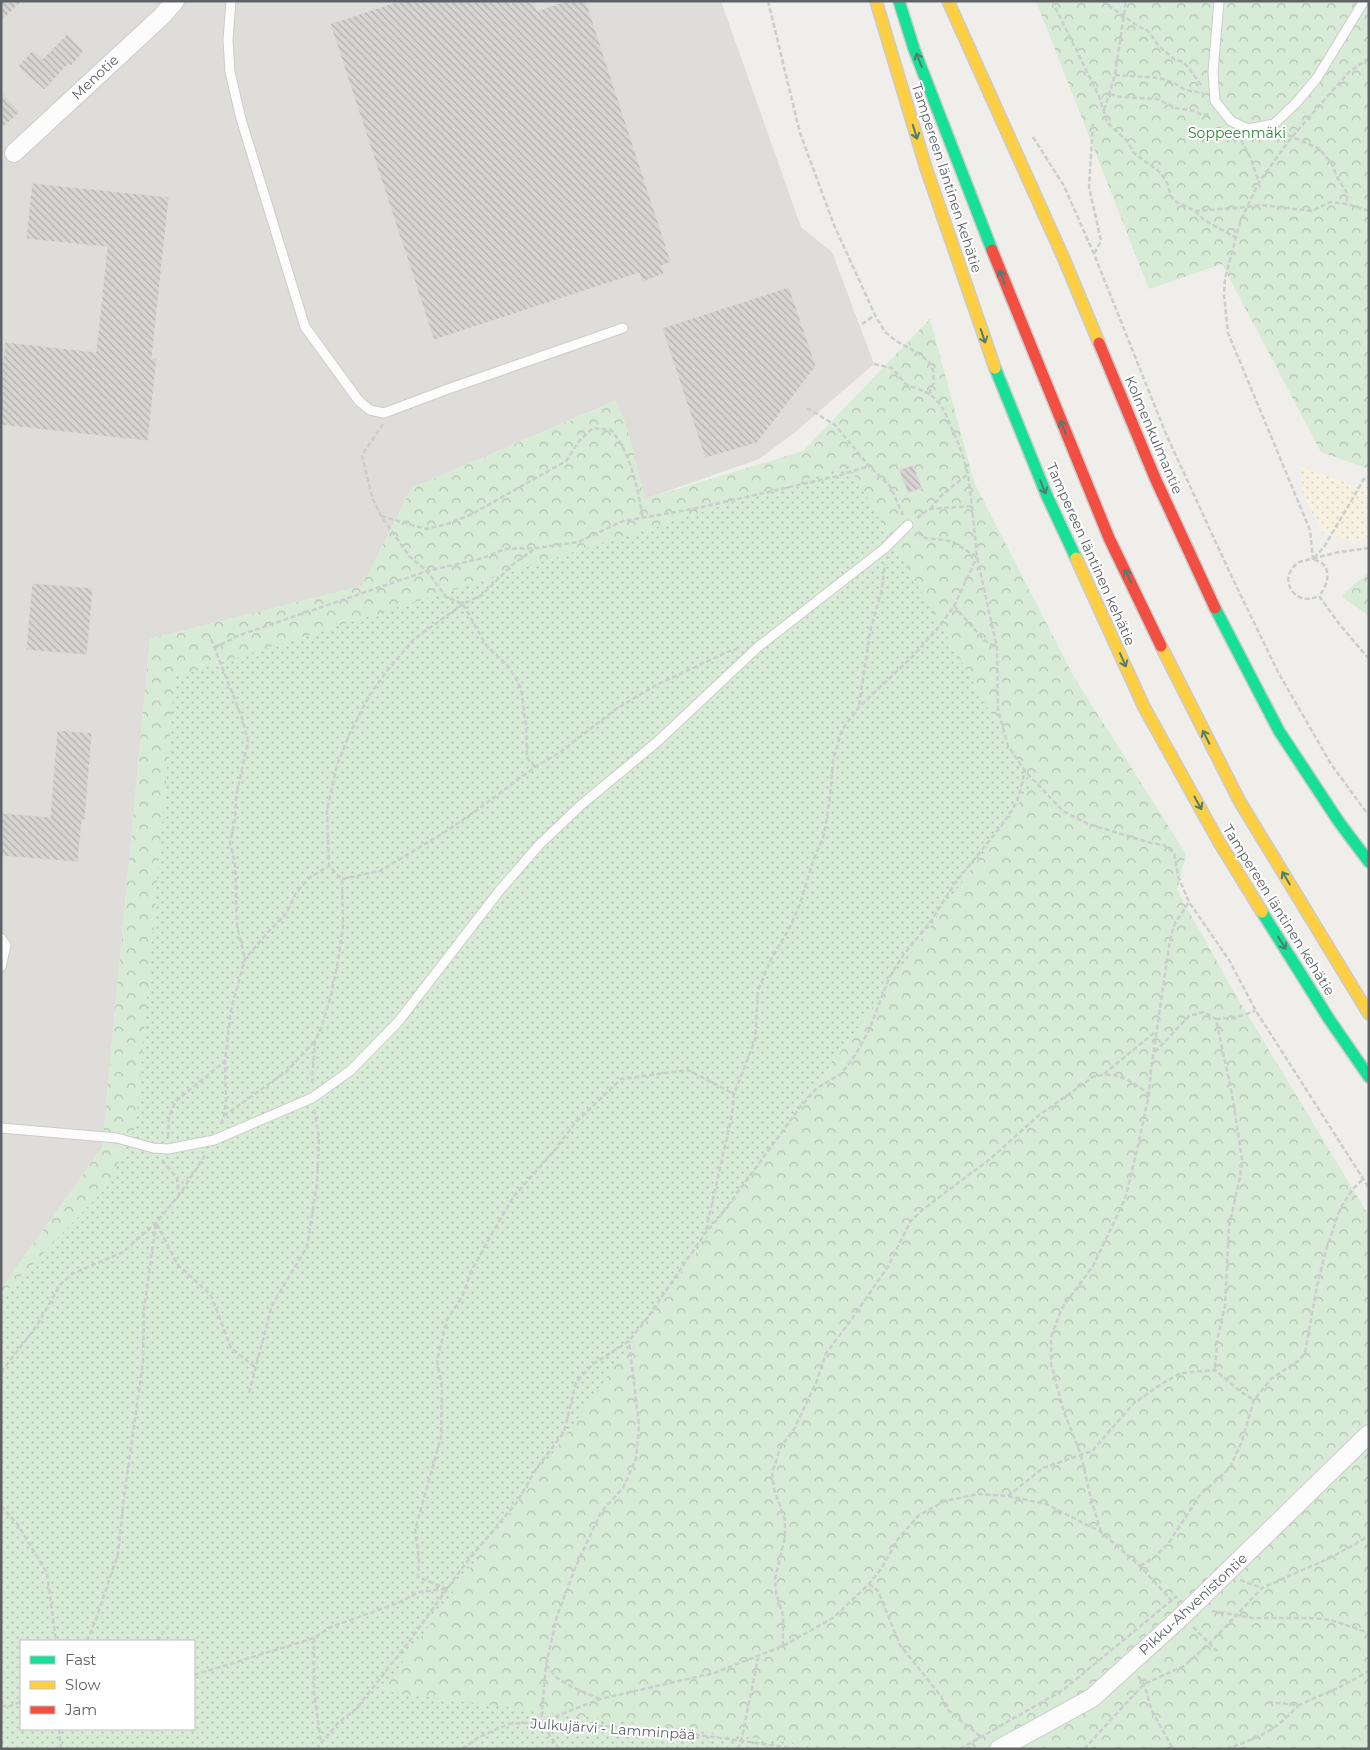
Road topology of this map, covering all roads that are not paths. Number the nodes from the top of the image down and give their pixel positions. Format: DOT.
graph roads {
  1 [pos="175,1"];
  2 [pos="231,1"];
  3 [pos="876,1"];
  4 [pos="899,1"];
  5 [pos="948,1"];
  6 [pos="1219,1"];
  7 [pos="1364,1"];
  8 [pos="14,153"];
  9 [pos="623,328"];
  10 [pos="908,524"];
  11 [pos="1369,862"];
  12 [pos="1,938"];
  13 [pos="1,967"];
  14 [pos="1369,1014"];
  15 [pos="1369,1077"];
  16 [pos="1,1128"];
  17 [pos="1369,1434"];
  18 [pos="999,1749"];
  1 -- 8 [label="street, Menotie"];
  2 -- 9 [label="lane"];
  3 -- 15 [label="main road, Tampereen läntinen kehätie, one-way"];
  14 -- 4 [label="main road, Tampereen läntinen kehätie, one-way"];
  5 -- 11 [label="main road, Kolmenkulmantie"];
  6 -- 7 [label="lane"];
  10 -- 16 [label="lane"];
  12 -- 13 [label="lane"];
  17 -- 18 [label="street, Pikku-Ahvenistontie"];
}
